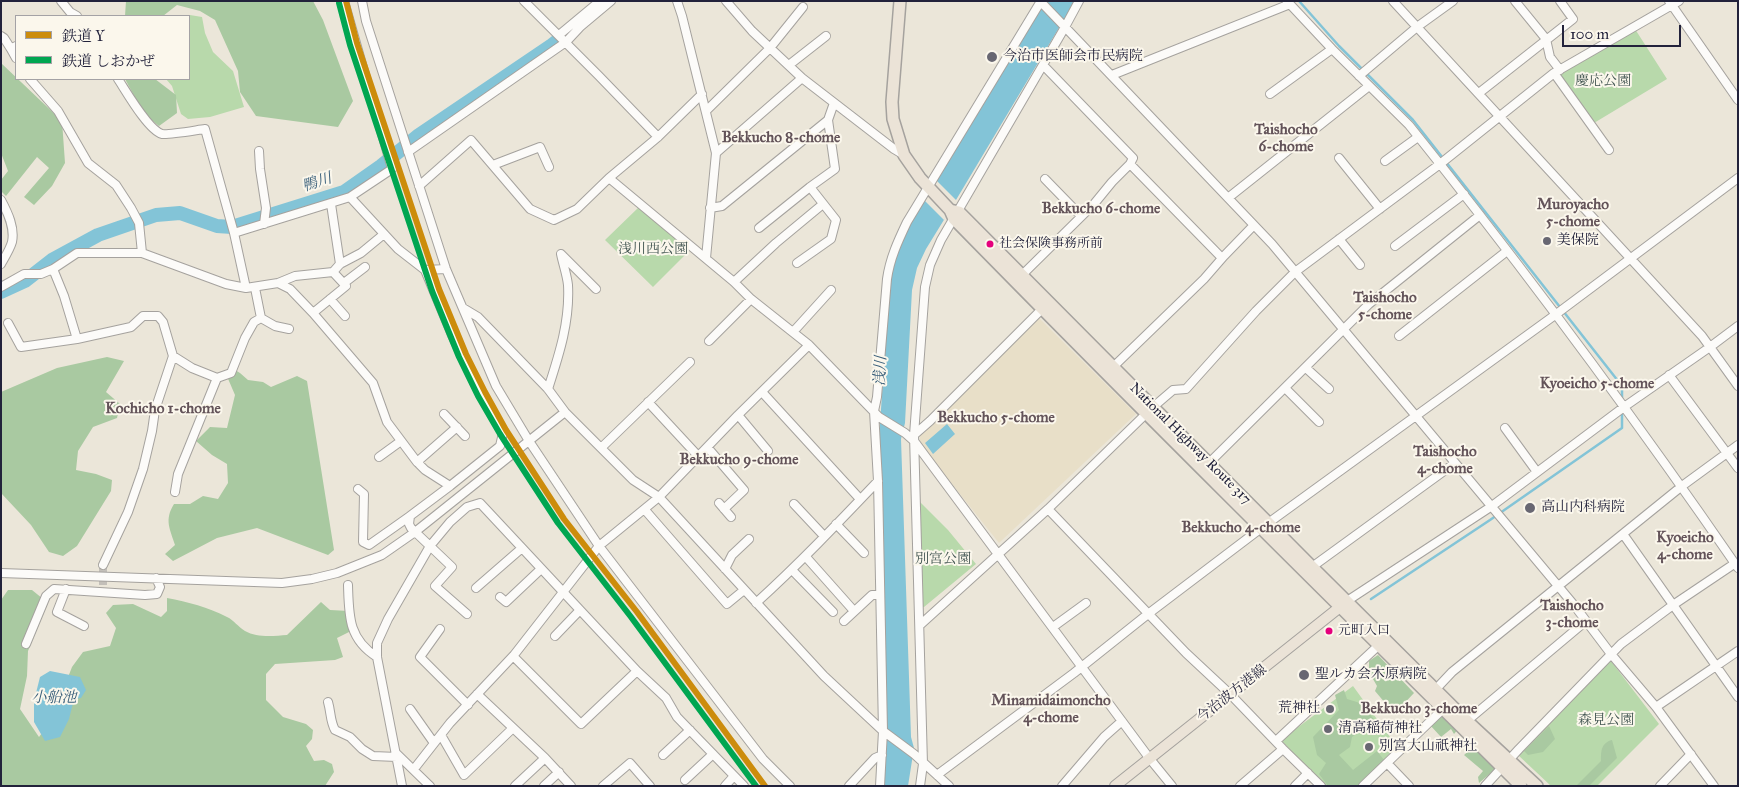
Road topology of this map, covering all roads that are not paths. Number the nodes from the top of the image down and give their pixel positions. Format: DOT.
graph roads {
  1 [pos="61,1"];
  2 [pos="344,1"];
  3 [pos="362,1"];
  4 [pos="524,1"];
  5 [pos="600,1"];
  6 [pos="611,1"];
  7 [pos="677,1"];
  8 [pos="726,1"];
  9 [pos="900,1"];
  10 [pos="1079,1"];
  11 [pos="1393,1"];
  12 [pos="1453,1"];
  13 [pos="1515,1"];
  14 [pos="1560,1"];
  15 [pos="1041,2"];
  16 [pos="1288,3"];
  17 [pos="1674,3"];
  18 [pos="803,8"];
  19 [pos="75,15"];
  20 [pos="1064,25"];
  21 [pos="1418,27"];
  22 [pos="559,35"];
  23 [pos="1,36"];
  24 [pos="826,36"];
  25 [pos="1546,40"];
  26 [pos="566,42"];
  27 [pos="14,48"];
  28 [pos="770,48"];
  29 [pos="1332,49"];
  30 [pos="790,65"];
  31 [pos="1043,65"];
  32 [pos="1557,72"];
  33 [pos="1112,75"];
  34 [pos="1359,76"];
  35 [pos="802,78"];
  36 [pos="31,80"];
  37 [pos="119,80"];
  38 [pos="1369,86"];
  39 [pos="1479,93"];
  40 [pos="702,94"];
  41 [pos="1270,94"];
  42 [pos="1738,100"];
  43 [pos="834,103"];
  44 [pos="706,111"];
  45 [pos="1500,116"];
  46 [pos="828,120"];
  47 [pos="1418,136"];
  48 [pos="658,137"];
  49 [pos="1609,150"];
  50 [pos="259,151"];
  51 [pos="408,152"];
  52 [pos="716,153"];
  53 [pos="904,155"];
  54 [pos="1339,158"];
  55 [pos="1385,161"];
  56 [pos="492,164"];
  57 [pos="1130,164"];
  58 [pos="1440,164"];
  59 [pos="549,167"];
  60 [pos="608,178"];
  61 [pos="1738,178"];
  62 [pos="1044,179"];
  63 [pos="419,186"];
  64 [pos="810,186"];
  65 [pos="929,189"];
  66 [pos="1464,194"];
  67 [pos="350,197"];
  68 [pos="1228,198"];
  69 [pos="1,200"];
  70 [pos="331,204"];
  71 [pos="823,204"];
  72 [pos="710,208"];
  73 [pos="1380,209"];
  74 [pos="954,214"];
  75 [pos="1480,215"];
  76 [pos="1081,216"];
  77 [pos="264,222"];
  78 [pos="1254,225"];
  79 [pos="759,228"];
  80 [pos="234,234"];
  81 [pos="384,234"];
  82 [pos="1340,239"];
  83 [pos="1395,246"];
  84 [pos="1507,251"];
  85 [pos="142,253"];
  86 [pos="706,258"];
  87 [pos="1222,258"];
  88 [pos="1631,258"];
  89 [pos="797,263"];
  90 [pos="1,264"];
  91 [pos="340,264"];
  92 [pos="1360,265"];
  93 [pos="365,267"];
  94 [pos="53,269"];
  95 [pos="446,269"];
  96 [pos="425,270"];
  97 [pos="332,272"];
  98 [pos="1295,272"];
  99 [pos="1018,278"];
  100 [pos="734,282"];
  101 [pos="278,283"];
  102 [pos="344,283"];
  103 [pos="1,286"];
  104 [pos="246,288"];
  105 [pos="255,288"];
  106 [pos="596,289"];
  107 [pos="831,290"];
  108 [pos="330,299"];
  109 [pos="751,299"];
  110 [pos="1046,306"];
  111 [pos="463,308"];
  112 [pos="313,312"];
  113 [pos="1555,315"];
  114 [pos="345,316"];
  115 [pos="261,318"];
  116 [pos="8,323"];
  117 [pos="1738,326"];
  118 [pos="289,329"];
  119 [pos="1343,331"];
  120 [pos="793,332"];
  121 [pos="1399,336"];
  122 [pos="77,339"];
  123 [pos="709,341"];
  124 [pos="810,345"];
  125 [pos="1710,347"];
  126 [pos="173,356"];
  127 [pos="690,362"];
  128 [pos="1306,368"];
  129 [pos="1110,371"];
  130 [pos="1669,375"];
  131 [pos="217,378"];
  132 [pos="1738,386"];
  133 [pos="1285,388"];
  134 [pos="1328,388"];
  135 [pos="548,389"];
  136 [pos="762,392"];
  137 [pos="648,402"];
  138 [pos="1624,406"];
  139 [pos="1150,411"];
  140 [pos="564,412"];
  141 [pos="444,414"];
  142 [pos="877,414"];
  143 [pos="738,415"];
  144 [pos="1416,416"];
  145 [pos="1319,422"];
  146 [pos="457,426"];
  147 [pos="1505,428"];
  148 [pos="466,436"];
  149 [pos="911,436"];
  150 [pos="401,441"];
  151 [pos="529,441"];
  152 [pos="1738,445"];
  153 [pos="601,448"];
  154 [pos="708,448"];
  155 [pos="768,451"];
  156 [pos="1728,452"];
  157 [pos="699,456"];
  158 [pos="379,457"];
  159 [pos="417,462"];
  160 [pos="1455,463"];
  161 [pos="1205,466"];
  162 [pos="1738,468"];
  163 [pos="1537,472"];
  164 [pos="878,481"];
  165 [pos="450,486"];
  166 [pos="1682,486"];
  167 [pos="358,489"];
  168 [pos="175,492"];
  169 [pos="659,497"];
  170 [pos="860,499"];
  171 [pos="794,504"];
  172 [pos="1492,506"];
  173 [pos="1048,509"];
  174 [pos="645,510"];
  175 [pos="410,516"];
  176 [pos="731,517"];
  177 [pos="836,524"];
  178 [pos="1265,526"];
  179 [pos="415,532"];
  180 [pos="1623,534"];
  181 [pos="824,536"];
  182 [pos="749,539"];
  183 [pos="430,546"];
  184 [pos="599,546"];
  185 [pos="522,548"];
  186 [pos="864,553"];
  187 [pos="997,555"];
  188 [pos="806,557"];
  189 [pos="103,566"];
  190 [pos="1736,566"];
  191 [pos="1312,567"];
  192 [pos="540,568"];
  193 [pos="725,569"];
  194 [pos="792,570"];
  195 [pos="1,573"];
  196 [pos="156,578"];
  197 [pos="348,585"];
  198 [pos="1558,587"];
  199 [pos="476,588"];
  200 [pos="66,589"];
  201 [pos="744,590"];
  202 [pos="563,593"];
  203 [pos="880,595"];
  204 [pos="500,597"];
  205 [pos="756,603"];
  206 [pos="1086,603"];
  207 [pos="1344,604"];
  208 [pos="1673,605"];
  209 [pos="580,610"];
  210 [pos="854,611"];
  211 [pos="833,612"];
  212 [pos="467,614"];
  213 [pos="1148,614"];
  214 [pos="844,621"];
  215 [pos="1586,621"];
  216 [pos="920,625"];
  217 [pos="84,626"];
  218 [pos="1053,627"];
  219 [pos="440,629"];
  220 [pos="555,636"];
  221 [pos="26,644"];
  222 [pos="1379,645"];
  223 [pos="1738,651"];
  224 [pos="1611,654"];
  225 [pos="513,656"];
  226 [pos="377,657"];
  227 [pos="1716,665"];
  228 [pos="1082,666"];
  229 [pos="637,671"];
  230 [pos="1436,689"];
  231 [pos="478,694"];
  232 [pos="1232,695"];
  233 [pos="1738,698"];
  234 [pos="328,702"];
  235 [pos="468,705"];
  236 [pos="1656,707"];
  237 [pos="410,709"];
  238 [pos="1443,709"];
  239 [pos="1122,721"];
  240 [pos="1467,721"];
  241 [pos="513,728"];
  242 [pos="690,730"];
  243 [pos="885,732"];
  244 [pos="441,735"];
  245 [pos="1276,741"];
  246 [pos="434,744"];
  247 [pos="1283,749"];
  248 [pos="713,754"];
  249 [pos="1691,754"];
  250 [pos="397,755"];
  251 [pos="663,755"];
  252 [pos="882,755"];
  253 [pos="545,758"];
  254 [pos="1150,758"];
  255 [pos="1387,763"];
  256 [pos="924,764"];
  257 [pos="1506,764"];
  258 [pos="414,769"];
  259 [pos="559,772"];
  260 [pos="1308,773"];
  261 [pos="937,775"];
  262 [pos="734,776"];
  263 [pos="685,780"];
  264 [pos="402,786"];
  265 [pos="430,786"];
  266 [pos="515,786"];
  267 [pos="544,786"];
  268 [pos="571,786"];
  269 [pos="603,786"];
  270 [pos="650,786"];
  271 [pos="725,786"];
  272 [pos="744,786"];
  273 [pos="790,786"];
  274 [pos="849,786"];
  275 [pos="880,786"];
  276 [pos="920,786"];
  277 [pos="949,786"];
  278 [pos="1062,786"];
  279 [pos="1115,786"];
  280 [pos="1172,786"];
  281 [pos="1240,786"];
  282 [pos="1295,786"];
  283 [pos="1322,786"];
  284 [pos="1363,786"];
  285 [pos="1409,786"];
  286 [pos="1486,786"];
  287 [pos="1521,786"];
  288 [pos="1536,786"];
  289 [pos="1660,786"];
  290 [pos="1714,786"];
  1 -- 19 [label="street"];
  2 -- 67 [label="street"];
  3 -- 51 [label="street"];
  4 -- 22 [label="street"];
  5 -- 22 [label="street"];
  6 -- 26 [label="street"];
  7 -- 40 [label="street"];
  8 -- 28 [label="street"];
  9 -- 53 [label="highway, National Highway Route 317"];
  10 -- 20 [label="street"];
  11 -- 21 [label="street"];
  12 -- 21 [label="street"];
  13 -- 25 [label="street"];
  14 -- 25 [label="street"];
  15 -- 20 [label="street"];
  15 -- 65 [label="street"];
  16 -- 29 [label="street"];
  16 -- 33 [label="street"];
  17 -- 32 [label="street"];
  17 -- 42 [label="street"];
  18 -- 28 [label="street"];
  20 -- 31 [label="street"];
  20 -- 33 [label="street"];
  21 -- 34 [label="street"];
  21 -- 39 [label="street"];
  22 -- 26 [label="street"];
  23 -- 27 [label="street"];
  24 -- 30 [label="street"];
  25 -- 32 [label="street"];
  25 -- 39 [label="street"];
  26 -- 48 [label="street"];
  26 -- 51 [label="street"];
  28 -- 30 [label="street"];
  28 -- 44 [label="street"];
  29 -- 34 [label="street"];
  29 -- 41 [label="street"];
  30 -- 35 [label="street"];
  31 -- 57 [label="street"];
  31 -- 74 [label="street"];
  32 -- 45 [label="street"];
  32 -- 49 [label="street"];
  33 -- 68 [label="street"];
  34 -- 38 [label="street"];
  35 -- 43 [label="street"];
  35 -- 52 [label="street"];
  36 -- 85 [label="street"];
  37 -- 80 [label="street"];
  38 -- 47 [label="street"];
  38 -- 68 [label="street"];
  39 -- 45 [label="street"];
  40 -- 44 [label="street"];
  40 -- 48 [label="street"];
  43 -- 46 [label="street"];
  43 -- 53 [label="street"];
  44 -- 52 [label="street"];
  45 -- 58 [label="street"];
  45 -- 88 [label="street"];
  46 -- 64 [label="street"];
  46 -- 72 [label="street"];
  47 -- 55 [label="street"];
  47 -- 58 [label="street"];
  48 -- 60 [label="street"];
  50 -- 77 [label="street"];
  51 -- 63 [label="street"];
  52 -- 72 [label="street"];
  53 -- 65 [label="highway, National Highway Route 317"];
  54 -- 73 [label="street"];
  56 -- 59 [label="street"];
  56 -- 60 [label="street"];
  56 -- 63 [label="street"];
  57 -- 76 [label="street"];
  57 -- 87 [label="street"];
  58 -- 66 [label="street"];
  58 -- 73 [label="street"];
  60 -- 86 [label="street"];
  61 -- 88 [label="street"];
  62 -- 76 [label="street"];
  63 -- 95 [label="street"];
  64 -- 71 [label="street"];
  64 -- 79 [label="street"];
  65 -- 74 [label="highway, National Highway Route 317"];
  65 -- 142 [label="street"];
  66 -- 75 [label="street"];
  66 -- 83 [label="street"];
  67 -- 70 [label="street"];
  67 -- 81 [label="street"];
  68 -- 78 [label="street"];
  69 -- 90 [label="street"];
  70 -- 77 [label="street"];
  70 -- 91 [label="street"];
  71 -- 89 [label="street"];
  71 -- 100 [label="street"];
  72 -- 86 [label="street"];
  73 -- 82 [label="street"];
  74 -- 99 [label="highway, National Highway Route 317"];
  74 -- 149 [label="street"];
  75 -- 84 [label="street"];
  75 -- 119 [label="street"];
  76 -- 99 [label="street"];
  77 -- 80 [label="street"];
  78 -- 87 [label="street"];
  78 -- 98 [label="street"];
  80 -- 104 [label="street"];
  81 -- 91 [label="street"];
  81 -- 96 [label="street"];
  82 -- 92 [label="street"];
  82 -- 98 [label="street"];
  84 -- 113 [label="street"];
  84 -- 121 [label="street"];
  85 -- 94 [label="street"];
  85 -- 104 [label="street"];
  86 -- 100 [label="street"];
  87 -- 129 [label="street"];
  88 -- 113 [label="street"];
  88 -- 125 [label="street"];
  91 -- 97 [label="street"];
  93 -- 102 [label="street"];
  94 -- 103 [label="street"];
  94 -- 122 [label="street"];
  95 -- 96 [label="street"];
  95 -- 111 [label="street"];
  96 -- 165 [label="street"];
  97 -- 101 [label="street"];
  97 -- 102 [label="street"];
  98 -- 119 [label="street"];
  98 -- 139 [label="street"];
  99 -- 110 [label="highway, National Highway Route 317"];
  100 -- 109 [label="street"];
  101 -- 105 [label="street"];
  101 -- 112 [label="street"];
  102 -- 108 [label="street"];
  104 -- 105 [label="street"];
  105 -- 115 [label="street"];
  106 -- 135 [label="street"];
  107 -- 120 [label="street"];
  108 -- 112 [label="street"];
  108 -- 114 [label="street"];
  109 -- 120 [label="street"];
  109 -- 123 [label="street"];
  110 -- 129 [label="highway, National Highway Route 317"];
  110 -- 149 [label="street"];
  111 -- 135 [label="street"];
  111 -- 151 [label="street"];
  112 -- 150 [label="street"];
  113 -- 138 [label="street"];
  113 -- 144 [label="street"];
  115 -- 118 [label="street"];
  115 -- 131 [label="street"];
  116 -- 122 [label="street"];
  117 -- 125 [label="street"];
  119 -- 128 [label="street"];
  119 -- 144 [label="street"];
  120 -- 124 [label="street"];
  122 -- 126 [label="street"];
  124 -- 136 [label="street"];
  124 -- 142 [label="street"];
  125 -- 130 [label="street"];
  125 -- 132 [label="street"];
  126 -- 131 [label="street"];
  126 -- 189 [label="street"];
  127 -- 137 [label="street"];
  128 -- 133 [label="street"];
  128 -- 134 [label="street"];
  129 -- 139 [label="highway, National Highway Route 317"];
  130 -- 138 [label="street"];
  130 -- 156 [label="street"];
  131 -- 168 [label="street"];
  133 -- 145 [label="street"];
  133 -- 161 [label="street"];
  135 -- 140 [label="street"];
  136 -- 143 [label="street"];
  136 -- 170 [label="street"];
  137 -- 153 [label="street"];
  137 -- 157 [label="street"];
  138 -- 163 [label="street"];
  138 -- 166 [label="street"];
  139 -- 161 [label="highway, National Highway Route 317"];
  139 -- 173 [label="street"];
  140 -- 151 [label="street"];
  140 -- 153 [label="street"];
  141 -- 146 [label="street"];
  142 -- 149 [label="street"];
  142 -- 164 [label="street"];
  143 -- 154 [label="street"];
  143 -- 155 [label="street"];
  144 -- 160 [label="street"];
  144 -- 178 [label="street"];
  146 -- 148 [label="street"];
  146 -- 159 [label="street"];
  147 -- 163 [label="street"];
  149 -- 187 [label="street"];
  149 -- 216 [label="street"];
  150 -- 158 [label="street"];
  150 -- 159 [label="street"];
  151 -- 179 [label="street"];
  151 -- 184 [label="street"];
  152 -- 156 [label="street"];
  153 -- 169 [label="street"];
  154 -- 157 [label="street"];
  154 -- 176 [label="street"];
  156 -- 162 [label="street"];
  156 -- 166 [label="street"];
  157 -- 169 [label="street"];
  159 -- 165 [label="street"];
  160 -- 172 [label="street"];
  160 -- 191 [label="street"];
  161 -- 178 [label="highway, National Highway Route 317"];
  163 -- 172 [label="street"];
  164 -- 170 [label="street"];
  164 -- 203 [label="street"];
  165 -- 175 [label="street"];
  166 -- 180 [label="street"];
  166 -- 190 [label="street"];
  167 -- 175 [label="street"];
  169 -- 174 [label="street"];
  169 -- 193 [label="street"];
  170 -- 177 [label="street"];
  171 -- 181 [label="street"];
  172 -- 198 [label="street"];
  172 -- 207 [label="street"];
  173 -- 187 [label="street"];
  173 -- 213 [label="street"];
  174 -- 184 [label="street"];
  174 -- 201 [label="street"];
  175 -- 179 [label="street"];
  177 -- 181 [label="street"];
  177 -- 186 [label="street"];
  178 -- 191 [label="highway, National Highway Route 317"];
  178 -- 207 [label="highway, National Highway Route 317"];
  178 -- 213 [label="street"];
  179 -- 183 [label="street"];
  179 -- 196 [label="street"];
  180 -- 198 [label="street"];
  180 -- 208 [label="street"];
  181 -- 188 [label="street"];
  182 -- 193 [label="street"];
  183 -- 185 [label="street"];
  183 -- 212 [label="street"];
  183 -- 226 [label="street"];
  184 -- 202 [label="street"];
  184 -- 273 [label="street"];
  185 -- 192 [label="street"];
  185 -- 199 [label="street"];
  187 -- 216 [label="street"];
  187 -- 218 [label="street"];
  188 -- 194 [label="street"];
  188 -- 210 [label="street"];
  190 -- 208 [label="street"];
  191 -- 207 [label="highway, National Highway Route 317"];
  192 -- 202 [label="street"];
  192 -- 204 [label="street"];
  193 -- 201 [label="street"];
  194 -- 205 [label="street"];
  194 -- 211 [label="street"];
  195 -- 196 [label="street"];
  196 -- 200 [label="street"];
  197 -- 226 [label="street"];
  198 -- 215 [label="street"];
  198 -- 230 [label="street"];
  200 -- 217 [label="street"];
  200 -- 221 [label="street"];
  201 -- 205 [label="street"];
  202 -- 209 [label="street"];
  202 -- 225 [label="street"];
  203 -- 210 [label="street"];
  203 -- 243 [label="street"];
  205 -- 243 [label="street"];
  206 -- 218 [label="street"];
  207 -- 222 [label="highway, National Highway Route 317"];
  207 -- 230 [label="highway, National Highway Route 317"];
  207 -- 232 [label="main road, 今治波方港線"];
  208 -- 224 [label="street"];
  208 -- 227 [label="street"];
  209 -- 220 [label="street"];
  209 -- 229 [label="street"];
  210 -- 214 [label="street"];
  213 -- 228 [label="street"];
  213 -- 232 [label="street"];
  215 -- 224 [label="street"];
  215 -- 240 [label="street"];
  216 -- 256 [label="street"];
  218 -- 228 [label="street"];
  219 -- 235 [label="street"];
  222 -- 238 [label="highway, National Highway Route 317"];
  222 -- 245 [label="street"];
  223 -- 227 [label="street"];
  224 -- 236 [label="street"];
  224 -- 257 [label="street"];
  225 -- 229 [label="street"];
  225 -- 231 [label="street"];
  226 -- 250 [label="street"];
  227 -- 233 [label="street"];
  227 -- 236 [label="street"];
  228 -- 239 [label="street"];
  228 -- 261 [label="street"];
  229 -- 242 [label="street"];
  230 -- 240 [label="highway, National Highway Route 317"];
  231 -- 235 [label="street"];
  231 -- 241 [label="street"];
  232 -- 245 [label="street"];
  232 -- 254 [label="main road, 今治波方港線"];
  234 -- 250 [label="street"];
  235 -- 244 [label="street"];
  236 -- 249 [label="street"];
  237 -- 246 [label="street"];
  238 -- 255 [label="street"];
  238 -- 257 [label="highway, National Highway Route 317"];
  239 -- 254 [label="street"];
  239 -- 278 [label="street"];
  240 -- 257 [label="highway, National Highway Route 317"];
  241 -- 244 [label="street"];
  241 -- 253 [label="street"];
  242 -- 248 [label="street"];
  242 -- 251 [label="street"];
  243 -- 252 [label="street"];
  243 -- 256 [label="street"];
  244 -- 246 [label="street"];
  245 -- 247 [label="street"];
  246 -- 258 [label="street"];
  247 -- 260 [label="street"];
  247 -- 281 [label="street"];
  248 -- 262 [label="street"];
  248 -- 263 [label="street"];
  249 -- 289 [label="street"];
  249 -- 290 [label="street"];
  250 -- 258 [label="street"];
  250 -- 264 [label="street"];
  252 -- 274 [label="street"];
  252 -- 275 [label="street"];
  253 -- 259 [label="street"];
  253 -- 266 [label="street"];
  254 -- 279 [label="main road, 今治波方港線"];
  254 -- 280 [label="street"];
  255 -- 284 [label="street"];
  255 -- 285 [label="street"];
  256 -- 261 [label="street"];
  256 -- 276 [label="street"];
  257 -- 286 [label="street"];
  257 -- 287 [label="highway, National Highway Route 317"];
  257 -- 288 [label="highway, National Highway Route 317"];
  258 -- 265 [label="street"];
  259 -- 267 [label="street"];
  259 -- 268 [label="street"];
  260 -- 282 [label="street"];
  260 -- 283 [label="street"];
  261 -- 277 [label="street"];
  262 -- 271 [label="street"];
  262 -- 272 [label="street"];
  269 -- 270 [label="street"];
}
